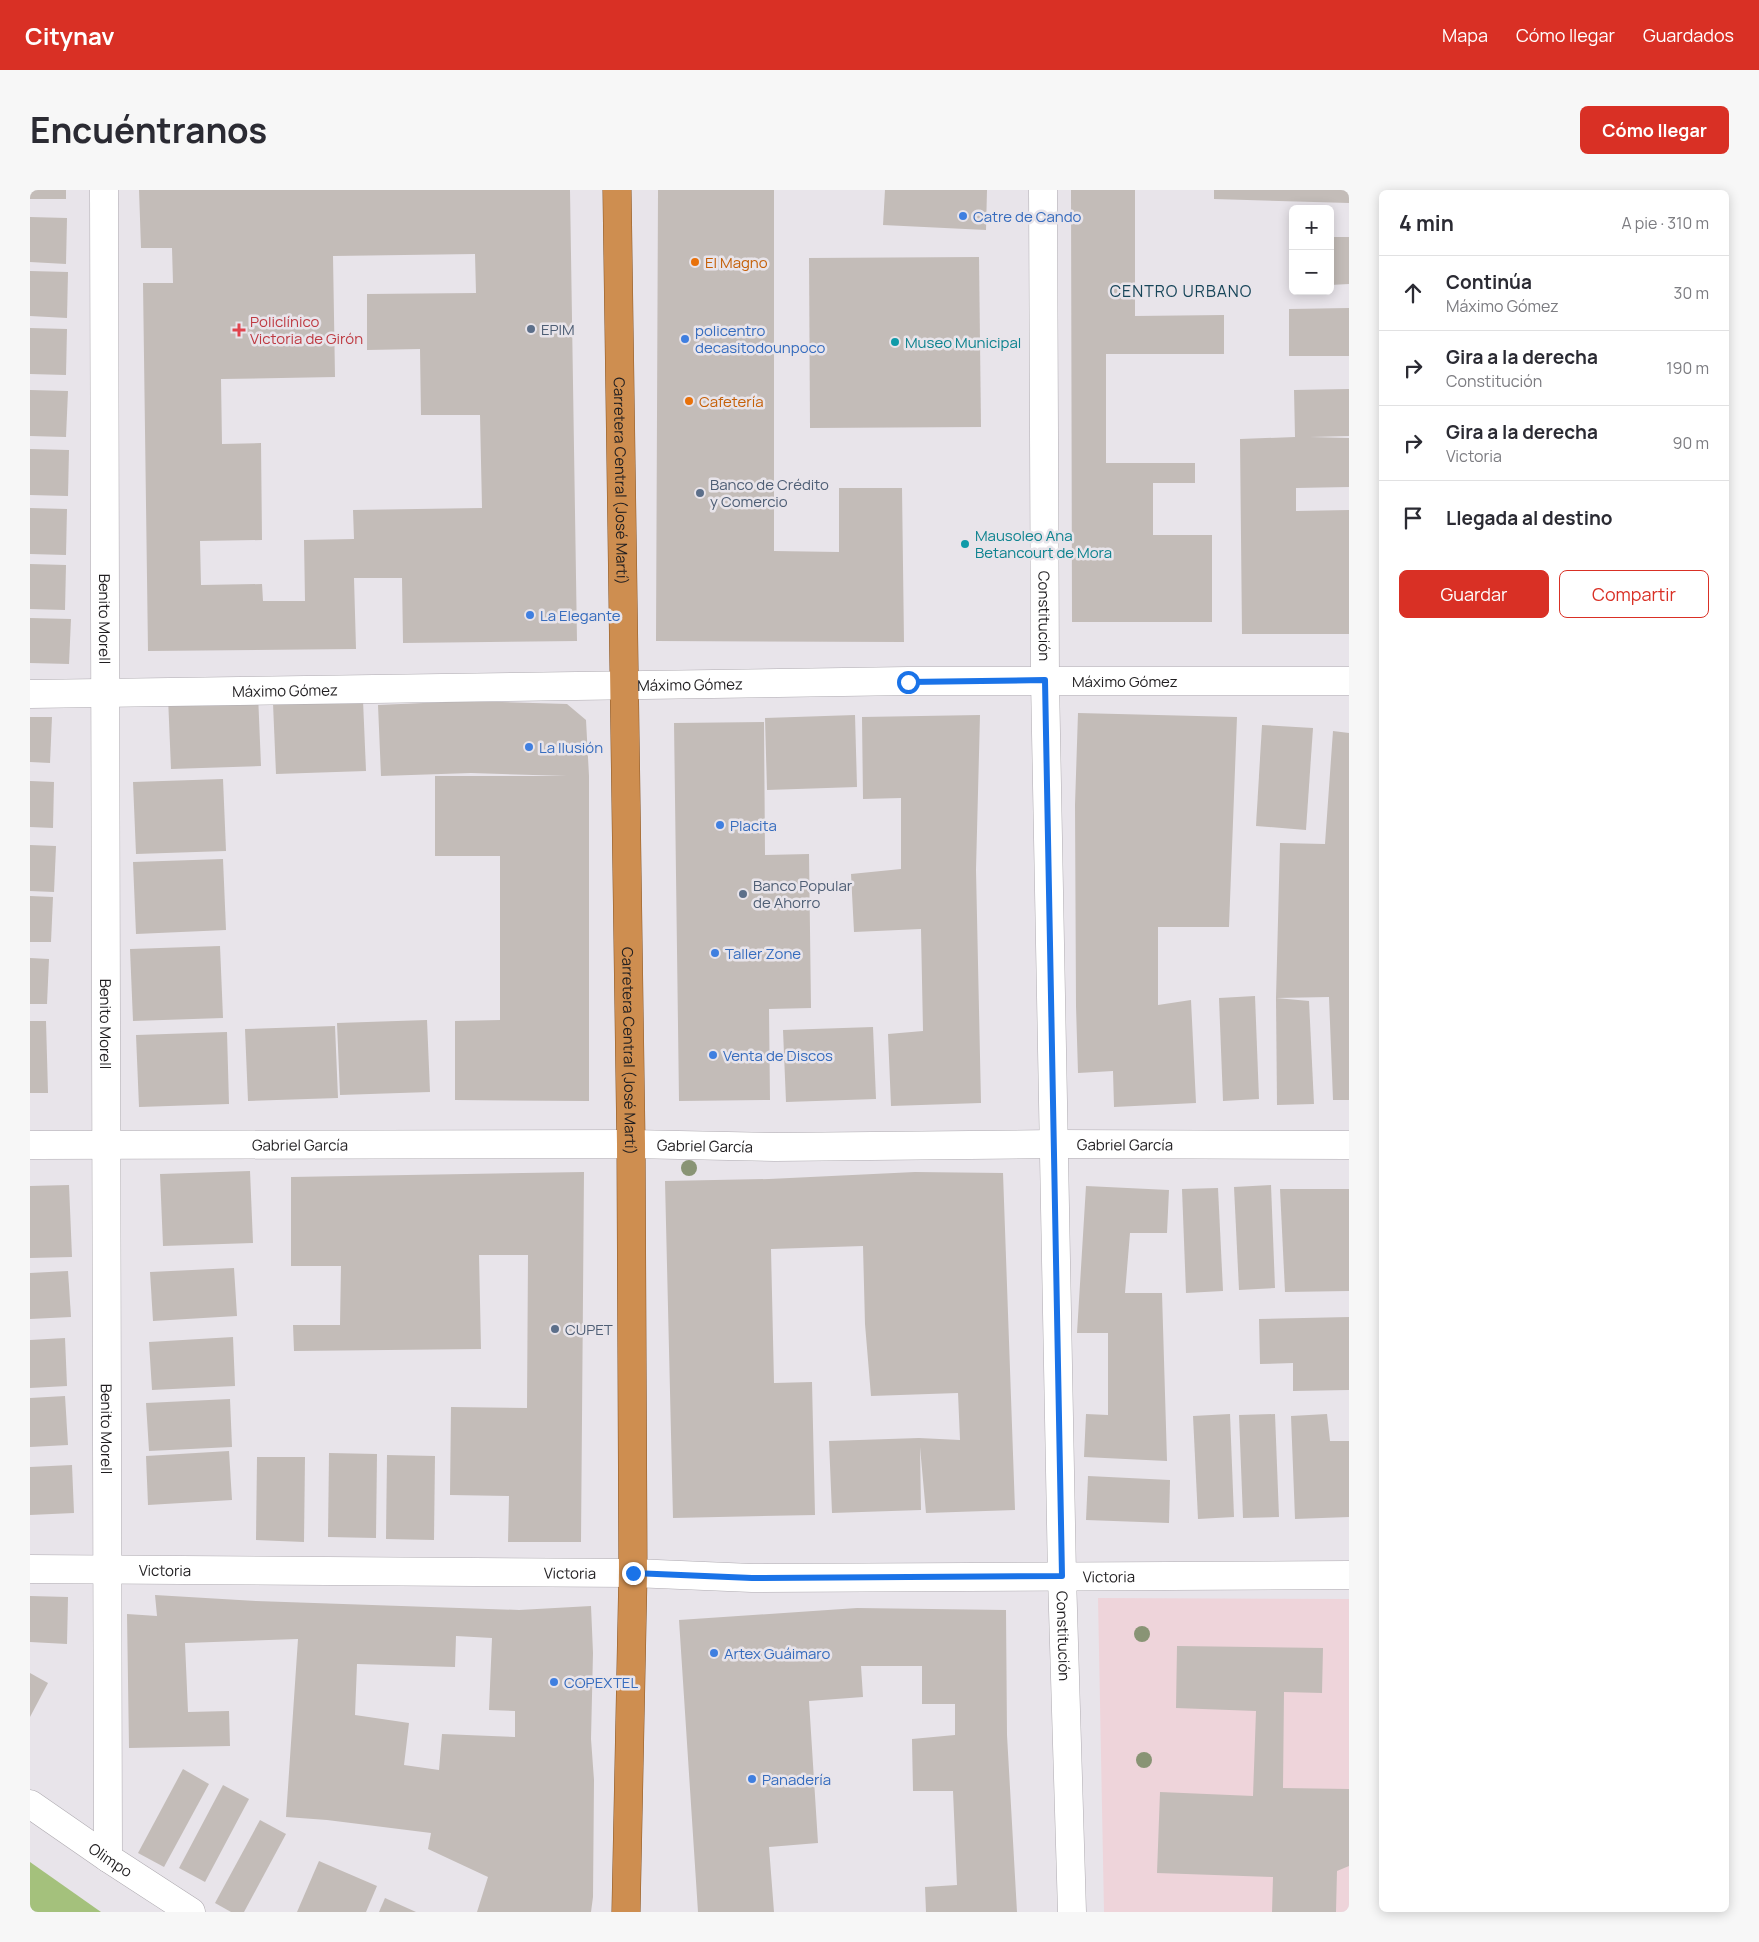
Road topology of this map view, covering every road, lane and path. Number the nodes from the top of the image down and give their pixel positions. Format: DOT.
graph roads {
  1 [pos="104,190"];
  2 [pos="617,190"];
  3 [pos="1043,190"];
  4 [pos="1045,680"];
  5 [pos="1349,681"];
  6 [pos="624,686"];
  7 [pos="30,694"];
  8 [pos="105,694"];
  9 [pos="632,1144"];
  10 [pos="1054,1144"];
  11 [pos="30,1145"];
  12 [pos="1349,1145"];
  13 [pos="106,1146"];
  14 [pos="30,1569"];
  15 [pos="108,1571"];
  16 [pos="633,1573"];
  17 [pos="1349,1575"];
  18 [pos="1062,1576"];
  19 [pos="30,1804"];
  20 [pos="108,1858"];
  21 [pos="191,1912"];
  22 [pos="626,1912"];
  23 [pos="1072,1912"];
  1 -- 8 [label="street, Benito Morell"];
  2 -- 6 [label="highway, Carretera Central (José Martí)"];
  3 -- 4 [label="street, Constitución"];
  4 -- 5 [label="street, Máximo Gómez"];
  4 -- 6 [label="street, Máximo Gómez"];
  4 -- 10 [label="street, Constitución"];
  6 -- 8 [label="street, Máximo Gómez"];
  6 -- 9 [label="highway, Carretera Central (José Martí)"];
  7 -- 8 [label="street, Máximo Gómez"];
  8 -- 13 [label="street, Benito Morell"];
  9 -- 10 [label="street, Gabriel García"];
  9 -- 13 [label="street, Gabriel García"];
  9 -- 16 [label="highway, Carretera Central (José Martí)"];
  10 -- 12 [label="street, Gabriel García"];
  10 -- 18 [label="street, Constitución"];
  11 -- 13 [label="street, Gabriel García"];
  13 -- 15 [label="street, Benito Morell"];
  14 -- 15 [label="street, Victoria"];
  15 -- 16 [label="street, Victoria"];
  15 -- 20 [label="street, Benito Morell"];
  16 -- 18 [label="street, Victoria"];
  16 -- 22 [label="highway, Carretera Central (José Martí)"];
  17 -- 18 [label="street, Victoria"];
  18 -- 23 [label="street, Constitución"];
  19 -- 20 [label="street, Olimpo"];
  20 -- 21 [label="street, Olimpo"];
}
